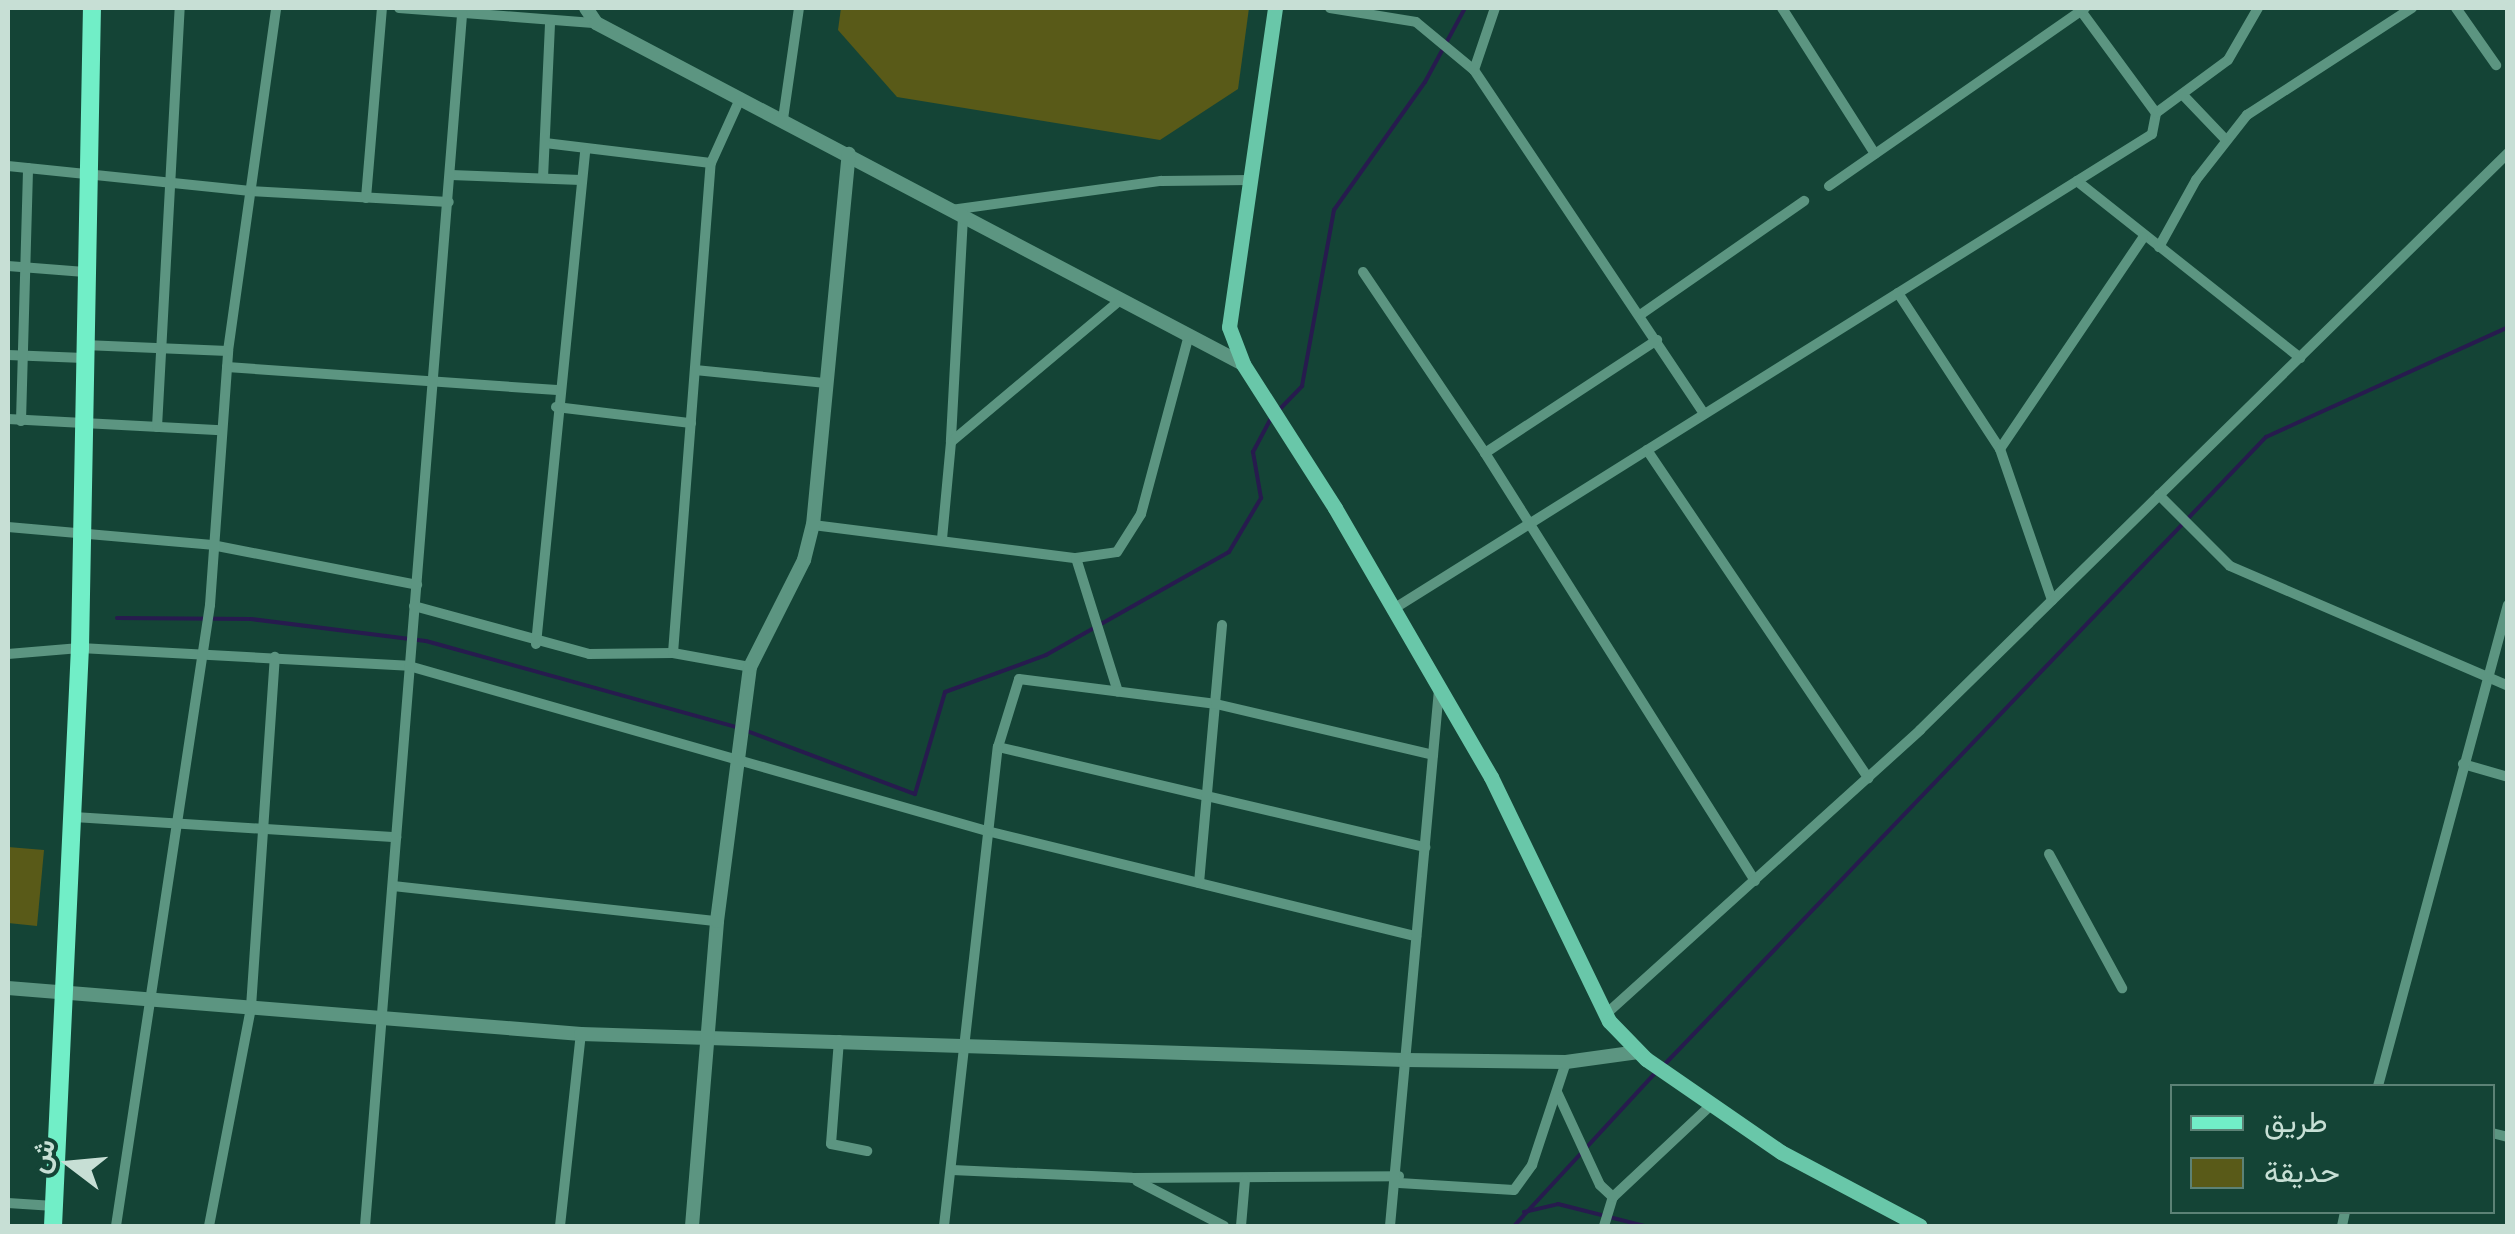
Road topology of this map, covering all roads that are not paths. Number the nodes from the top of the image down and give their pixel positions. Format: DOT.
graph roads {
  1 [pos="92,8"];
  2 [pos="180,8"];
  3 [pos="276,8"];
  4 [pos="382,8"];
  5 [pos="399,8"];
  6 [pos="586,8"];
  7 [pos="800,8"];
  8 [pos="1275,8"];
  9 [pos="1330,8"];
  10 [pos="1495,8"];
  11 [pos="1782,8"];
  12 [pos="2258,8"];
  13 [pos="2412,8"];
  14 [pos="2456,8"];
  15 [pos="2083,10"];
  16 [pos="462,14"];
  17 [pos="550,22"];
  18 [pos="596,22"];
  19 [pos="2496,65"];
  20 [pos="1474,70"];
  21 [pos="742,95"];
  22 [pos="2183,96"];
  23 [pos="2156,112"];
  24 [pos="784,118"];
  25 [pos="2225,138"];
  26 [pos="545,144"];
  27 [pos="585,149"];
  28 [pos="2508,153"];
  29 [pos="849,154"];
  30 [pos="1875,154"];
  31 [pos="710,162"];
  32 [pos="8,166"];
  33 [pos="28,168"];
  34 [pos="85,172"];
  35 [pos="452,175"];
  36 [pos="543,178"];
  37 [pos="581,180"];
  38 [pos="1250,180"];
  39 [pos="2077,181"];
  40 [pos="169,182"];
  41 [pos="1829,186"];
  42 [pos="251,191"];
  43 [pos="366,198"];
  44 [pos="449,202"];
  45 [pos="1804,202"];
  46 [pos="957,214"];
  47 [pos="2143,238"];
  48 [pos="2159,247"];
  49 [pos="8,266"];
  50 [pos="24,267"];
  51 [pos="84,272"];
  52 [pos="1363,272"];
  53 [pos="1898,293"];
  54 [pos="1120,301"];
  55 [pos="1640,315"];
  56 [pos="1188,338"];
  57 [pos="1657,340"];
  58 [pos="164,348"];
  59 [pos="228,351"];
  60 [pos="84,352"];
  61 [pos="8,355"];
  62 [pos="24,356"];
  63 [pos="2300,358"];
  64 [pos="1243,364"];
  65 [pos="226,367"];
  66 [pos="695,370"];
  67 [pos="438,378"];
  68 [pos="826,384"];
  69 [pos="557,390"];
  70 [pos="556,407"];
  71 [pos="1704,413"];
  72 [pos="8,419"];
  73 [pos="21,421"];
  74 [pos="691,423"];
  75 [pos="84,424"];
  76 [pos="158,427"];
  77 [pos="220,430"];
  78 [pos="951,442"];
  79 [pos="2000,449"];
  80 [pos="1648,450"];
  81 [pos="1486,453"];
  82 [pos="2159,495"];
  83 [pos="1528,524"];
  84 [pos="813,525"];
  85 [pos="8,528"];
  86 [pos="81,534"];
  87 [pos="942,539"];
  88 [pos="212,545"];
  89 [pos="1076,558"];
  90 [pos="417,585"];
  91 [pos="2052,600"];
  92 [pos="2507,607"];
  93 [pos="1395,608"];
  94 [pos="413,612"];
  95 [pos="1222,624"];
  96 [pos="536,644"];
  97 [pos="80,648"];
  98 [pos="673,653"];
  99 [pos="8,654"];
  100 [pos="198,654"];
  101 [pos="275,657"];
  102 [pos="410,666"];
  103 [pos="750,668"];
  104 [pos="2485,680"];
  105 [pos="1439,685"];
  106 [pos="2508,686"];
  107 [pos="1118,692"];
  108 [pos="1216,704"];
  109 [pos="998,747"];
  110 [pos="742,756"];
  111 [pos="1433,756"];
  112 [pos="2463,764"];
  113 [pos="2508,777"];
  114 [pos="1868,778"];
  115 [pos="1208,796"];
  116 [pos="74,817"];
  117 [pos="174,826"];
  118 [pos="987,831"];
  119 [pos="263,832"];
  120 [pos="396,836"];
  121 [pos="1425,847"];
  122 [pos="2049,854"];
  123 [pos="1755,881"];
  124 [pos="1199,882"];
  125 [pos="393,886"];
  126 [pos="717,921"];
  127 [pos="1416,936"];
  128 [pos="8,988"];
  129 [pos="2122,988"];
  130 [pos="67,994"];
  131 [pos="150,998"];
  132 [pos="251,1006"];
  133 [pos="381,1015"];
  134 [pos="1604,1015"];
  135 [pos="707,1033"];
  136 [pos="581,1034"];
  137 [pos="839,1040"];
  138 [pos="965,1046"];
  139 [pos="1642,1056"];
  140 [pos="1404,1060"];
  141 [pos="1566,1062"];
  142 [pos="2379,1084"];
  143 [pos="1556,1092"];
  144 [pos="1711,1106"];
  145 [pos="867,1151"];
  146 [pos="952,1170"];
  147 [pos="1132,1178"];
  148 [pos="1245,1178"];
  149 [pos="1399,1179"];
  150 [pos="1610,1202"];
  151 [pos="8,1203"];
  152 [pos="54,1206"];
  153 [pos="53,1226"];
  154 [pos="116,1226"];
  155 [pos="209,1226"];
  156 [pos="366,1226"];
  157 [pos="560,1226"];
  158 [pos="692,1226"];
  159 [pos="944,1226"];
  160 [pos="1224,1226"];
  161 [pos="1241,1226"];
  162 [pos="1390,1226"];
  163 [pos="1604,1226"];
  164 [pos="1920,1226"];
  1 -- 34 [label="main road"];
  2 -- 40 [label="street"];
  3 -- 42 [label="street"];
  4 -- 43 [label="street"];
  5 -- 16 [label="street"];
  6 -- 18 [label="street"];
  7 -- 24 [label="street"];
  8 -- 38 [label="main road"];
  9 -- 20 [label="street"];
  10 -- 20 [label="street"];
  11 -- 30 [label="street"];
  12 -- 22 [label="street"];
  13 -- 25 [label="street"];
  14 -- 19 [label="street"];
  15 -- 23 [label="street"];
  15 -- 30 [label="street"];
  16 -- 17 [label="street"];
  16 -- 35 [label="street"];
  17 -- 18 [label="street"];
  17 -- 26 [label="street"];
  18 -- 21 [label="street"];
  20 -- 55 [label="street"];
  21 -- 24 [label="street"];
  21 -- 31 [label="street"];
  22 -- 23 [label="street"];
  22 -- 25 [label="street"];
  23 -- 39 [label="street"];
  24 -- 29 [label="street"];
  25 -- 48 [label="street"];
  26 -- 27 [label="street"];
  26 -- 36 [label="street"];
  27 -- 31 [label="street"];
  27 -- 37 [label="street"];
  28 -- 63 [label="street"];
  29 -- 46 [label="street"];
  29 -- 68 [label="street"];
  30 -- 41 [label="street"];
  31 -- 66 [label="street"];
  32 -- 33 [label="street"];
  33 -- 34 [label="street"];
  33 -- 50 [label="street"];
  34 -- 40 [label="street"];
  34 -- 51 [label="main road"];
  35 -- 36 [label="street"];
  35 -- 44 [label="street"];
  36 -- 37 [label="street"];
  37 -- 69 [label="street"];
  38 -- 46 [label="street"];
  38 -- 64 [label="main road"];
  39 -- 47 [label="street"];
  39 -- 53 [label="street"];
  40 -- 42 [label="street"];
  40 -- 58 [label="street"];
  42 -- 43 [label="street"];
  42 -- 59 [label="street"];
  43 -- 44 [label="street"];
  44 -- 67 [label="street"];
  45 -- 55 [label="street"];
  46 -- 54 [label="street"];
  46 -- 78 [label="street"];
  47 -- 48 [label="street"];
  47 -- 79 [label="street"];
  48 -- 63 [label="street"];
  49 -- 50 [label="street"];
  50 -- 51 [label="street"];
  50 -- 62 [label="street"];
  51 -- 60 [label="main road"];
  52 -- 81 [label="street"];
  53 -- 71 [label="street"];
  53 -- 79 [label="street"];
  54 -- 56 [label="street"];
  54 -- 78 [label="street"];
  55 -- 57 [label="street"];
  56 -- 64 [label="street"];
  56 -- 89 [label="street"];
  57 -- 71 [label="street"];
  57 -- 81 [label="street"];
  58 -- 59 [label="street"];
  58 -- 60 [label="street"];
  58 -- 76 [label="street"];
  59 -- 65 [label="street"];
  60 -- 62 [label="street"];
  60 -- 75 [label="main road"];
  61 -- 62 [label="street"];
  62 -- 73 [label="street"];
  63 -- 82 [label="street"];
  64 -- 93 [label="main road"];
  65 -- 67 [label="street"];
  65 -- 77 [label="street"];
  66 -- 68 [label="street"];
  66 -- 74 [label="street"];
  67 -- 69 [label="street"];
  67 -- 90 [label="street"];
  68 -- 84 [label="street"];
  69 -- 70 [label="street"];
  70 -- 74 [label="street"];
  70 -- 96 [label="street"];
  71 -- 80 [label="street"];
  72 -- 73 [label="street"];
  73 -- 75 [label="street"];
  74 -- 98 [label="street"];
  75 -- 76 [label="street"];
  75 -- 86 [label="main road"];
  76 -- 77 [label="street"];
  77 -- 88 [label="street"];
  78 -- 87 [label="street"];
  79 -- 91 [label="street"];
  80 -- 83 [label="street"];
  80 -- 114 [label="street"];
  81 -- 83 [label="street"];
  82 -- 91 [label="street"];
  82 -- 104 [label="street"];
  83 -- 93 [label="street"];
  83 -- 123 [label="street"];
  84 -- 87 [label="street"];
  84 -- 103 [label="street"];
  85 -- 86 [label="street"];
  86 -- 88 [label="street"];
  86 -- 97 [label="main road"];
  87 -- 89 [label="street"];
  88 -- 90 [label="street"];
  88 -- 100 [label="street"];
  89 -- 107 [label="street"];
  90 -- 94 [label="street"];
  91 -- 114 [label="street"];
  92 -- 104 [label="street"];
  93 -- 105 [label="main road"];
  94 -- 96 [label="street"];
  94 -- 102 [label="street"];
  95 -- 108 [label="street"];
  96 -- 98 [label="street"];
  97 -- 99 [label="street"];
  97 -- 100 [label="street"];
  97 -- 116 [label="main road"];
  98 -- 103 [label="street"];
  100 -- 101 [label="street"];
  100 -- 117 [label="street"];
  101 -- 102 [label="street"];
  101 -- 119 [label="street"];
  102 -- 110 [label="street"];
  102 -- 120 [label="street"];
  103 -- 110 [label="street"];
  104 -- 106 [label="street"];
  104 -- 112 [label="street"];
  105 -- 111 [label="street"];
  105 -- 134 [label="main road"];
  107 -- 108 [label="street"];
  107 -- 109 [label="street"];
  108 -- 111 [label="street"];
  108 -- 115 [label="street"];
  109 -- 115 [label="street"];
  109 -- 118 [label="street"];
  110 -- 118 [label="street"];
  110 -- 126 [label="street"];
  111 -- 121 [label="street"];
  112 -- 113 [label="street"];
  112 -- 142 [label="street"];
  114 -- 123 [label="street"];
  115 -- 121 [label="street"];
  115 -- 124 [label="street"];
  116 -- 117 [label="street"];
  116 -- 130 [label="main road"];
  117 -- 119 [label="street"];
  117 -- 131 [label="street"];
  118 -- 124 [label="street"];
  118 -- 138 [label="street"];
  119 -- 120 [label="street"];
  119 -- 132 [label="street"];
  120 -- 125 [label="street"];
  121 -- 127 [label="street"];
  122 -- 129 [label="street"];
  123 -- 134 [label="street"];
  124 -- 127 [label="street"];
  125 -- 126 [label="street"];
  125 -- 133 [label="street"];
  126 -- 135 [label="street"];
  127 -- 140 [label="street"];
  128 -- 130 [label="street"];
  130 -- 131 [label="street"];
  130 -- 152 [label="main road"];
  131 -- 132 [label="street"];
  131 -- 154 [label="street"];
  132 -- 133 [label="street"];
  132 -- 155 [label="street"];
  133 -- 136 [label="street"];
  133 -- 156 [label="street"];
  134 -- 139 [label="main road"];
  135 -- 136 [label="street"];
  135 -- 137 [label="street"];
  135 -- 158 [label="street"];
  136 -- 157 [label="street"];
  137 -- 138 [label="street"];
  137 -- 145 [label="street"];
  138 -- 140 [label="street"];
  138 -- 146 [label="street"];
  139 -- 141 [label="street"];
  139 -- 144 [label="main road"];
  140 -- 141 [label="street"];
  140 -- 149 [label="street"];
  141 -- 143 [label="street"];
  143 -- 149 [label="street"];
  143 -- 150 [label="street"];
  144 -- 150 [label="street"];
  144 -- 164 [label="main road"];
  146 -- 147 [label="street"];
  146 -- 159 [label="street"];
  147 -- 148 [label="street"];
  147 -- 160 [label="street"];
  148 -- 149 [label="street"];
  148 -- 161 [label="street"];
  149 -- 162 [label="street"];
  150 -- 163 [label="street"];
  151 -- 152 [label="street"];
  152 -- 153 [label="main road"];
}
